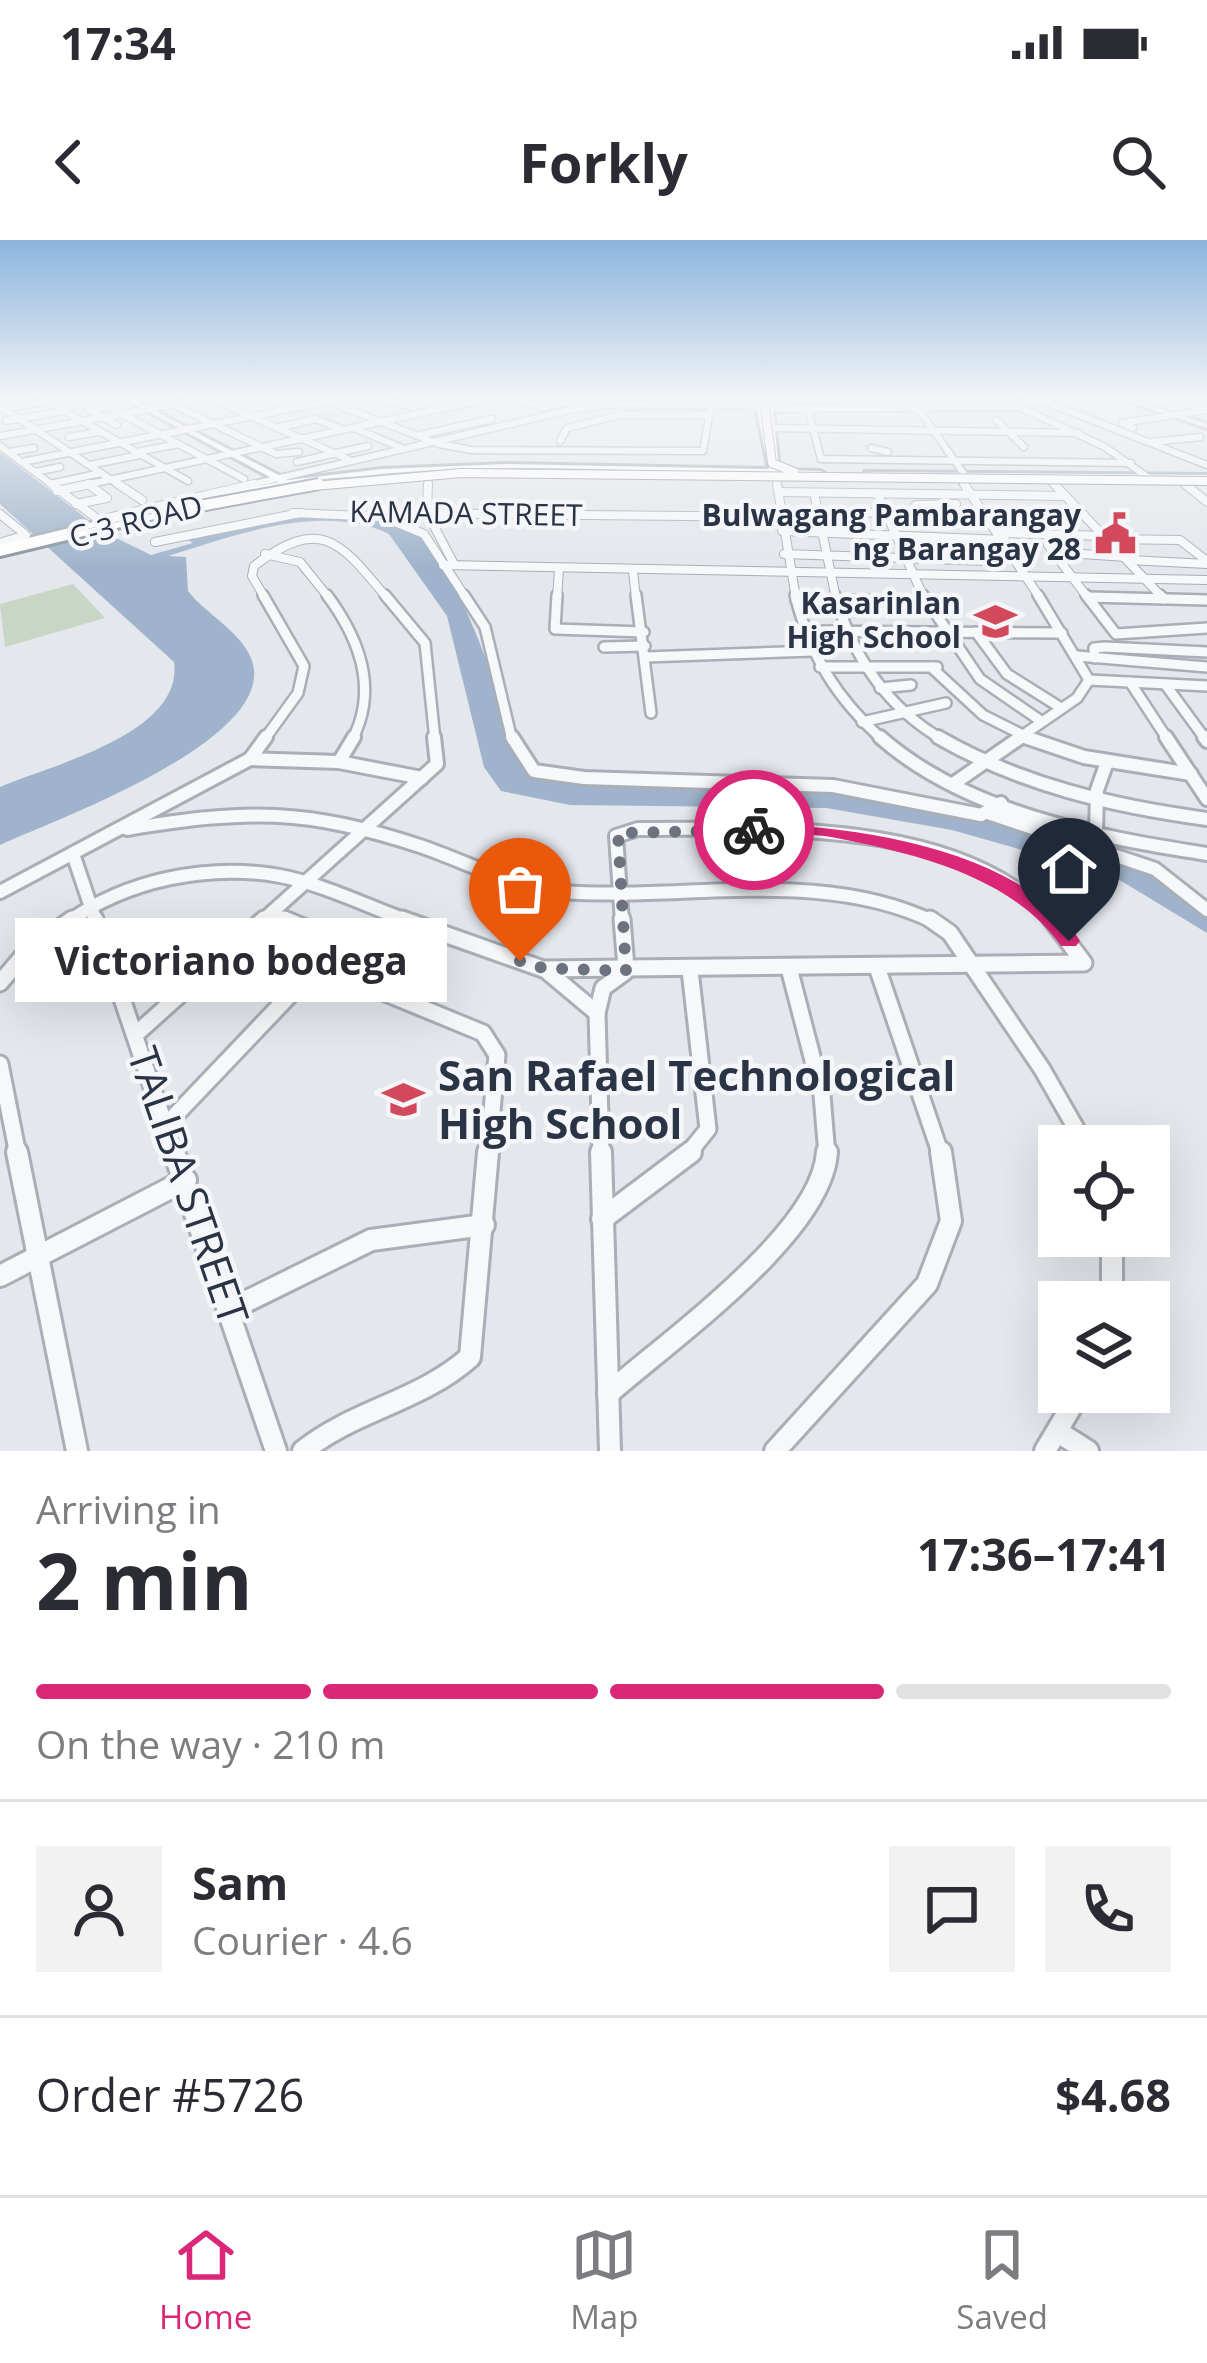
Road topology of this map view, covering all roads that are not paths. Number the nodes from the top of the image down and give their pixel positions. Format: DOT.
graph roads {
  1 [pos="73,455"];
  2 [pos="13,456"];
  3 [pos="72,456"];
  4 [pos="122,456"];
  5 [pos="140,456"];
  6 [pos="171,456"];
  7 [pos="201,456"];
  8 [pos="223,456"];
  9 [pos="239,456"];
  10 [pos="324,456"];
  11 [pos="340,456"];
  12 [pos="374,456"];
  13 [pos="771,456"];
  14 [pos="772,456"];
  15 [pos="774,456"];
  16 [pos="820,456"];
  17 [pos="853,456"];
  18 [pos="913,456"];
  19 [pos="951,456"];
  20 [pos="1034,456"];
  21 [pos="1118,456"];
  22 [pos="207,459"];
  23 [pos="352,461"];
  24 [pos="955,461"];
  25 [pos="152,462"];
  26 [pos="297,462"];
  27 [pos="1040,462"];
  28 [pos="185,463"];
  29 [pos="1131,463"];
  30 [pos="89,465"];
  31 [pos="60,467"];
  32 [pos="124,468"];
  33 [pos="163,468"];
  34 [pos="774,470"];
  35 [pos="231,472"];
  36 [pos="35,473"];
  37 [pos="70,473"];
  38 [pos="102,473"];
  39 [pos="428,474"];
  40 [pos="825,474"];
  41 [pos="217,475"];
  42 [pos="958,476"];
  43 [pos="350,477"];
  44 [pos="112,479"];
  45 [pos="244,479"];
  46 [pos="1150,479"];
  47 [pos="1207,479"];
  48 [pos="283,480"];
  49 [pos="1050,480"];
  50 [pos="1071,480"];
  51 [pos="188,481"];
  52 [pos="1182,482"];
  53 [pos="1090,483"];
  54 [pos="88,484"];
  55 [pos="57,490"];
  56 [pos="779,492"];
  57 [pos="814,493"];
  58 [pos="877,494"];
  59 [pos="972,494"];
  60 [pos="1019,495"];
  61 [pos="1065,496"];
  62 [pos="142,500"];
  63 [pos="178,502"];
  64 [pos="1207,502"];
  65 [pos="76,505"];
  66 [pos="913,509"];
  67 [pos="813,512"];
  68 [pos="886,512"];
  69 [pos="293,513"];
  70 [pos="427,513"];
  71 [pos="1083,513"];
  72 [pos="962,514"];
  73 [pos="986,514"];
  74 [pos="1037,514"];
  75 [pos="1100,514"];
  76 [pos="1,516"];
  77 [pos="781,517"];
  78 [pos="102,524"];
  79 [pos="13,526"];
  80 [pos="0,529"];
  81 [pos="782,531"];
  82 [pos="820,533"];
  83 [pos="1054,534"];
  84 [pos="896,536"];
  85 [pos="1003,536"];
  86 [pos="921,537"];
  87 [pos="1108,537"];
  88 [pos="977,539"];
  89 [pos="155,542"];
  90 [pos="1118,548"];
  91 [pos="0,549"];
  92 [pos="1050,549"];
  93 [pos="264,554"];
  94 [pos="784,554"];
  95 [pos="823,555"];
  96 [pos="904,558"];
  97 [pos="1127,558"];
  98 [pos="931,559"];
  99 [pos="990,562"];
  100 [pos="1207,562"];
  101 [pos="448,564"];
  102 [pos="559,570"];
  103 [pos="633,571"];
  104 [pos="787,573"];
  105 [pos="827,574"];
  106 [pos="912,575"];
  107 [pos="1071,575"];
  108 [pos="1028,576"];
  109 [pos="1001,577"];
  110 [pos="1145,578"];
  111 [pos="1207,580"];
  112 [pos="1088,597"];
  113 [pos="796,599"];
  114 [pos="838,599"];
  115 [pos="1164,599"];
  116 [pos="1207,600"];
  117 [pos="926,601"];
  118 [pos="1207,628"];
  119 [pos="806,631"];
  120 [pos="850,631"];
  121 [pos="644,632"];
  122 [pos="944,632"];
  123 [pos="976,632"];
  124 [pos="1062,633"];
  125 [pos="604,647"];
  126 [pos="813,651"];
  127 [pos="646,652"];
  128 [pos="1207,652"];
  129 [pos="1077,656"];
  130 [pos="1094,656"];
  131 [pos="1201,666"];
  132 [pos="865,667"];
  133 [pos="820,668"];
  134 [pos="1089,680"];
  135 [pos="1130,682"];
  136 [pos="1207,682"];
  137 [pos="1165,684"];
  138 [pos="911,685"];
  139 [pos="880,688"];
  140 [pos="946,703"];
  141 [pos="1061,708"];
  142 [pos="651,713"];
  143 [pos="905,714"];
  144 [pos="1041,721"];
  145 [pos="862,722"];
  146 [pos="1023,735"];
  147 [pos="1207,741"];
  148 [pos="250,759"];
  149 [pos="986,761"];
  150 [pos="339,762"];
  151 [pos="1107,763"];
  152 [pos="1191,774"];
  153 [pos="422,778"];
  154 [pos="956,782"];
  155 [pos="1207,799"];
  156 [pos="1098,800"];
  157 [pos="1001,803"];
  158 [pos="161,805"];
  159 [pos="988,813"];
  160 [pos="182,819"];
  161 [pos="1207,819"];
  162 [pos="368,829"];
  163 [pos="114,832"];
  164 [pos="1096,834"];
  165 [pos="74,854"];
  166 [pos="1207,854"];
  167 [pos="305,884"];
  168 [pos="0,892"];
  169 [pos="621,896"];
  170 [pos="90,906"];
  171 [pos="1207,910"];
  172 [pos="272,914"];
  173 [pos="972,965"];
  174 [pos="320,966"];
  175 [pos="878,967"];
  176 [pos="543,968"];
  177 [pos="789,968"];
  178 [pos="690,970"];
  179 [pos="626,971"];
  180 [pos="0,983"];
  181 [pos="597,1012"];
  182 [pos="135,1035"];
  183 [pos="0,1064"];
  184 [pos="166,1124"];
  185 [pos="1073,1125"];
  186 [pos="186,1180"];
  187 [pos="602,1219"];
  188 [pos="484,1226"];
  189 [pos="38,1256"];
  190 [pos="0,1276"];
  191 [pos="231,1309"];
  192 [pos="608,1394"];
  193 [pos="1068,1413"];
  194 [pos="1051,1441"];
  195 [pos="77,1451"];
  196 [pos="276,1451"];
  197 [pos="303,1451"];
  198 [pos="610,1451"];
  199 [pos="775,1451"];
  200 [pos="1088,1451"];
  1 -- 30 [label="street"];
  2 -- 36 [label="street"];
  3 -- 36 [label="street"];
  4 -- 30 [label="street"];
  5 -- 25 [label="street"];
  6 -- 28 [label="street"];
  7 -- 22 [label="street"];
  8 -- 22 [label="street"];
  9 -- 48 [label="main road"];
  10 -- 26 [label="street"];
  11 -- 23 [label="street"];
  12 -- 23 [label="street"];
  13 -- 40 [label="highway, bridge"];
  14 -- 34 [label="main road"];
  15 -- 34 [label="main road"];
  16 -- 17 [label="street"];
  18 -- 24 [label="street"];
  19 -- 24 [label="street"];
  20 -- 27 [label="street"];
  21 -- 29 [label="street"];
  22 -- 28 [label="street"];
  22 -- 35 [label="street"];
  23 -- 48 [label="street"];
  24 -- 27 [label="street"];
  24 -- 42 [label="street"];
  25 -- 32 [label="street"];
  25 -- 33 [label="street"];
  27 -- 29 [label="street"];
  28 -- 33 [label="street"];
  29 -- 46 [label="street"];
  30 -- 38 [label="street"];
  31 -- 36 [label="street"];
  33 -- 44 [label="street"];
  33 -- 51 [label="street"];
  34 -- 39 [label="main road, C-3 ROAD"];
  34 -- 42 [label="main road, C-3 ROAD"];
  34 -- 42 [label="main road, C-3 ROAD"];
  34 -- 43 [label="main road, C-3 ROAD"];
  34 -- 56 [label="street"];
  35 -- 41 [label="street"];
  35 -- 45 [label="street"];
  36 -- 37 [label="street"];
  36 -- 38 [label="street"];
  36 -- 55 [label="street"];
  38 -- 44 [label="street"];
  39 -- 43 [label="main road, C-3 ROAD"];
  39 -- 70 [label="street"];
  40 -- 42 [label="highway, bridge"];
  40 -- 91 [label="highway, bridge"];
  42 -- 46 [label="main road, C-3 ROAD"];
  42 -- 47 [label="highway, bridge"];
  42 -- 49 [label="main road, C-3 ROAD"];
  42 -- 59 [label="street"];
  43 -- 48 [label="main road, C-3 ROAD"];
  44 -- 54 [label="street"];
  44 -- 62 [label="street"];
  45 -- 48 [label="street"];
  45 -- 63 [label="street"];
  46 -- 47 [label="main road, C-3 ROAD"];
  46 -- 50 [label="main road, C-3 ROAD"];
  46 -- 52 [label="main road, C-3 ROAD"];
  47 -- 50 [label="highway, bridge"];
  47 -- 52 [label="main road, C-3 ROAD"];
  47 -- 53 [label="highway, bridge"];
  48 -- 63 [label="street"];
  48 -- 78 [label="main road, C-3 ROAD"];
  49 -- 50 [label="main road, C-3 ROAD"];
  49 -- 61 [label="street"];
  50 -- 91 [label="highway, bridge"];
  52 -- 64 [label="street"];
  54 -- 55 [label="street"];
  54 -- 65 [label="street"];
  55 -- 65 [label="street"];
  56 -- 57 [label="street"];
  56 -- 77 [label="street"];
  57 -- 58 [label="street"];
  57 -- 67 [label="street"];
  58 -- 59 [label="street"];
  58 -- 68 [label="street"];
  59 -- 60 [label="street"];
  59 -- 73 [label="street"];
  60 -- 61 [label="street"];
  60 -- 74 [label="street"];
  61 -- 71 [label="street"];
  63 -- 78 [label="street"];
  65 -- 78 [label="street"];
  66 -- 68 [label="street"];
  66 -- 72 [label="street"];
  66 -- 72 [label="street"];
  66 -- 86 [label="street"];
  67 -- 68 [label="street"];
  67 -- 82 [label="street"];
  68 -- 84 [label="street"];
  69 -- 70 [label="street, KAMADA STREET"];
  69 -- 89 [label="street, KAMADA STREET"];
  69 -- 101 [label="street"];
  70 -- 77 [label="street, KAMADA STREET"];
  70 -- 101 [label="street"];
  71 -- 74 [label="street"];
  71 -- 75 [label="street"];
  71 -- 87 [label="street"];
  72 -- 73 [label="street"];
  72 -- 88 [label="street"];
  73 -- 74 [label="street"];
  73 -- 85 [label="street"];
  74 -- 83 [label="street"];
  76 -- 79 [label="street"];
  77 -- 81 [label="street"];
  78 -- 91 [label="main road, C-3 ROAD"];
  79 -- 80 [label="street"];
  79 -- 91 [label="street"];
  81 -- 82 [label="street"];
  81 -- 94 [label="street"];
  82 -- 84 [label="street"];
  82 -- 95 [label="street"];
  83 -- 85 [label="street"];
  83 -- 87 [label="street"];
  84 -- 86 [label="street"];
  84 -- 96 [label="street"];
  85 -- 88 [label="street"];
  85 -- 108 [label="street"];
  86 -- 88 [label="street"];
  86 -- 98 [label="street"];
  87 -- 90 [label="street"];
  87 -- 100 [label="street"];
  88 -- 99 [label="street"];
  90 -- 92 [label="street"];
  90 -- 97 [label="street"];
  92 -- 97 [label="street"];
  92 -- 107 [label="street"];
  93 -- 148 [label="street"];
  93 -- 150 [label="street"];
  93 -- 153 [label="street"];
  94 -- 95 [label="street"];
  94 -- 104 [label="street"];
  95 -- 96 [label="street"];
  95 -- 105 [label="street"];
  96 -- 98 [label="street"];
  96 -- 106 [label="street"];
  97 -- 100 [label="street"];
  97 -- 110 [label="street"];
  98 -- 99 [label="street"];
  99 -- 109 [label="street"];
  101 -- 102 [label="street"];
  101 -- 159 [label="street"];
  102 -- 103 [label="street"];
  102 -- 121 [label="street"];
  103 -- 104 [label="street"];
  103 -- 121 [label="street"];
  104 -- 105 [label="street"];
  104 -- 113 [label="street"];
  105 -- 106 [label="street"];
  105 -- 114 [label="street"];
  106 -- 109 [label="street"];
  106 -- 117 [label="street"];
  107 -- 108 [label="street"];
  107 -- 110 [label="street"];
  107 -- 112 [label="street"];
  108 -- 109 [label="street"];
  108 -- 124 [label="street"];
  110 -- 111 [label="street"];
  110 -- 115 [label="street"];
  112 -- 115 [label="street"];
  112 -- 118 [label="street"];
  113 -- 114 [label="street"];
  113 -- 119 [label="street"];
  114 -- 117 [label="street"];
  114 -- 120 [label="street"];
  115 -- 116 [label="street"];
  117 -- 122 [label="street"];
  119 -- 120 [label="street"];
  119 -- 126 [label="street"];
  120 -- 122 [label="street"];
  120 -- 132 [label="street"];
  121 -- 127 [label="street"];
  122 -- 123 [label="street"];
  122 -- 144 [label="street"];
  123 -- 124 [label="street"];
  123 -- 141 [label="street"];
  124 -- 129 [label="street"];
  125 -- 127 [label="street"];
  126 -- 127 [label="street"];
  126 -- 133 [label="street"];
  127 -- 142 [label="street"];
  128 -- 130 [label="street"];
  129 -- 130 [label="street"];
  129 -- 134 [label="street"];
  130 -- 131 [label="street"];
  131 -- 136 [label="street"];
  132 -- 133 [label="street"];
  132 -- 139 [label="street"];
  132 -- 146 [label="street"];
  133 -- 145 [label="street"];
  134 -- 135 [label="street"];
  134 -- 141 [label="street"];
  135 -- 137 [label="street"];
  135 -- 152 [label="street"];
  136 -- 137 [label="street"];
  137 -- 147 [label="street"];
  138 -- 139 [label="street"];
  139 -- 143 [label="street"];
  140 -- 143 [label="street"];
  141 -- 144 [label="street"];
  143 -- 145 [label="street"];
  143 -- 149 [label="street"];
  144 -- 146 [label="street"];
  145 -- 154 [label="street"];
  146 -- 149 [label="street"];
  146 -- 151 [label="street"];
  148 -- 150 [label="street"];
  148 -- 158 [label="street"];
  149 -- 154 [label="street"];
  149 -- 156 [label="street"];
  150 -- 153 [label="street"];
  151 -- 152 [label="street"];
  151 -- 156 [label="street"];
  152 -- 155 [label="street"];
  153 -- 162 [label="street"];
  154 -- 157 [label="street"];
  156 -- 161 [label="street"];
  156 -- 164 [label="street"];
  157 -- 159 [label="street"];
  157 -- 164 [label="street"];
  158 -- 160 [label="street"];
  158 -- 163 [label="street"];
  159 -- 171 [label="street"];
  160 -- 162 [label="street"];
  160 -- 163 [label="street"];
  162 -- 167 [label="street"];
  162 -- 169 [label="street"];
  163 -- 165 [label="street"];
  164 -- 166 [label="street"];
  165 -- 168 [label="street"];
  165 -- 170 [label="street, TALIBA STREET"];
  167 -- 170 [label="street"];
  167 -- 172 [label="street"];
  167 -- 176 [label="street"];
  169 -- 173 [label="street"];
  169 -- 173 [label="street"];
  169 -- 179 [label="street"];
  170 -- 180 [label="street"];
  170 -- 182 [label="street, TALIBA STREET"];
  172 -- 174 [label="street"];
  172 -- 182 [label="street"];
  173 -- 175 [label="street"];
  173 -- 185 [label="street"];
  174 -- 184 [label="street"];
  174 -- 188 [label="street"];
  175 -- 177 [label="street"];
  175 -- 199 [label="street"];
  176 -- 179 [label="street"];
  176 -- 181 [label="street"];
  177 -- 178 [label="street"];
  177 -- 192 [label="street"];
  178 -- 179 [label="street"];
  178 -- 187 [label="street"];
  179 -- 181 [label="street"];
  181 -- 187 [label="street"];
  182 -- 184 [label="street, TALIBA STREET"];
  183 -- 189 [label="street"];
  184 -- 186 [label="street, TALIBA STREET"];
  186 -- 189 [label="street"];
  186 -- 191 [label="street, TALIBA STREET"];
  187 -- 192 [label="street"];
  188 -- 191 [label="street"];
  188 -- 197 [label="street"];
  189 -- 190 [label="street"];
  189 -- 195 [label="street"];
  191 -- 196 [label="street, TALIBA STREET"];
  192 -- 198 [label="street"];
  193 -- 194 [label="street"];
  194 -- 200 [label="street"];
}
